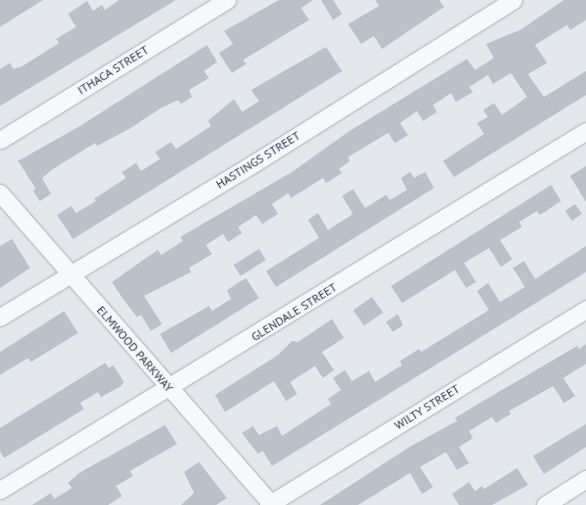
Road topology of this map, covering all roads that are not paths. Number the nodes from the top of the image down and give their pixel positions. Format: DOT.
graph roads {
  1 [pos="226,0"];
  2 [pos="513,0"];
  3 [pos="586,131"];
  4 [pos="0,140"];
  5 [pos="0,193"];
  6 [pos="70,274"];
  7 [pos="586,309"];
  8 [pos="0,317"];
  9 [pos="170,389"];
  10 [pos="586,479"];
  11 [pos="0,490"];
  12 [pos="270,504"];
  13 [pos="545,505"];
  1 -- 4 [label="street, ITHACA STREET"];
  2 -- 6 [label="street, HASTINGS STREET"];
  3 -- 9 [label="street, GLENDALE STREET"];
  5 -- 6 [label="street, ELMWOOD PARKWAY"];
  6 -- 8 [label="street, HASTINGS STREET"];
  6 -- 9 [label="street, ELMWOOD PARKWAY"];
  7 -- 12 [label="street, WILTY STREET"];
  9 -- 11 [label="street, GLENDALE STREET"];
  9 -- 12 [label="street, ELMWOOD PARKWAY"];
  10 -- 13 [label="street"];
}
